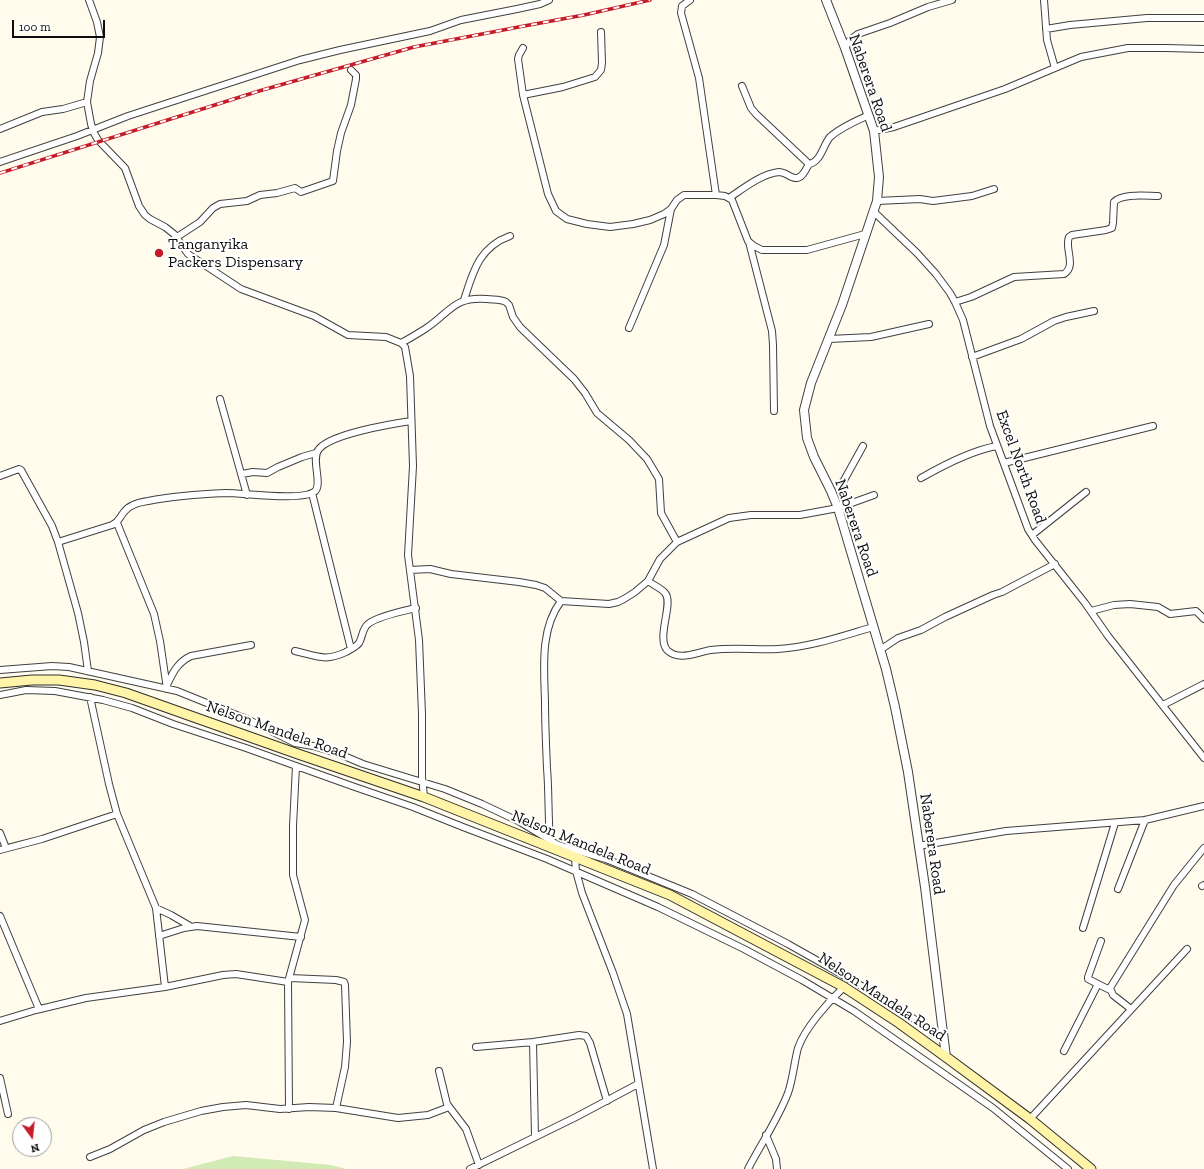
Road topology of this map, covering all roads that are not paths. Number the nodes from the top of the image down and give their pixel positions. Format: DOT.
graph roads {
  1 [pos="89,0"];
  2 [pos="549,0"];
  3 [pos="690,0"];
  4 [pos="826,0"];
  5 [pos="952,0"];
  6 [pos="1044,0"];
  7 [pos="1204,18"];
  8 [pos="1046,29"];
  9 [pos="601,32"];
  10 [pos="523,48"];
  11 [pos="845,48"];
  12 [pos="1204,49"];
  13 [pos="1055,68"];
  14 [pos="351,70"];
  15 [pos="742,86"];
  16 [pos="523,95"];
  17 [pos="87,102"];
  18 [pos="870,115"];
  19 [pos="0,129"];
  20 [pos="92,129"];
  21 [pos="874,131"];
  22 [pos="0,162"];
  23 [pos="809,164"];
  24 [pos="994,189"];
  25 [pos="716,195"];
  26 [pos="1158,196"];
  27 [pos="729,198"];
  28 [pos="877,201"];
  29 [pos="671,209"];
  30 [pos="873,211"];
  31 [pos="865,234"];
  32 [pos="510,236"];
  33 [pos="177,237"];
  34 [pos="748,241"];
  35 [pos="464,300"];
  36 [pos="955,302"];
  37 [pos="1094,312"];
  38 [pos="928,324"];
  39 [pos="629,328"];
  40 [pos="829,338"];
  41 [pos="401,343"];
  42 [pos="972,357"];
  43 [pos="220,398"];
  44 [pos="774,412"];
  45 [pos="411,421"];
  46 [pos="1154,426"];
  47 [pos="863,446"];
  48 [pos="997,446"];
  49 [pos="316,453"];
  50 [pos="1004,463"];
  51 [pos="242,474"];
  52 [pos="0,476"];
  53 [pos="921,478"];
  54 [pos="1086,492"];
  55 [pos="312,493"];
  56 [pos="247,495"];
  57 [pos="874,495"];
  58 [pos="840,507"];
  59 [pos="117,523"];
  60 [pos="1032,535"];
  61 [pos="58,542"];
  62 [pos="677,542"];
  63 [pos="1054,564"];
  64 [pos="410,570"];
  65 [pos="648,581"];
  66 [pos="561,601"];
  67 [pos="416,608"];
  68 [pos="1091,611"];
  69 [pos="1204,619"];
  70 [pos="873,627"];
  71 [pos="251,645"];
  72 [pos="352,649"];
  73 [pos="880,650"];
  74 [pos="295,651"];
  75 [pos="0,670"];
  76 [pos="88,671"];
  77 [pos="0,683"];
  78 [pos="1204,684"];
  79 [pos="167,687"];
  80 [pos="0,695"];
  81 [pos="90,697"];
  82 [pos="1163,705"];
  83 [pos="1204,758"];
  84 [pos="296,766"];
  85 [pos="422,782"];
  86 [pos="424,797"];
  87 [pos="1204,806"];
  88 [pos="117,814"];
  89 [pos="1145,820"];
  90 [pos="1115,823"];
  91 [pos="0,833"];
  92 [pos="550,840"];
  93 [pos="918,846"];
  94 [pos="1204,848"];
  95 [pos="3,849"];
  96 [pos="575,858"];
  97 [pos="576,872"];
  98 [pos="1118,889"];
  99 [pos="156,908"];
  100 [pos="0,916"];
  101 [pos="190,926"];
  102 [pos="1083,928"];
  103 [pos="159,936"];
  104 [pos="301,937"];
  105 [pos="1101,941"];
  106 [pos="1187,949"];
  107 [pos="289,980"];
  108 [pos="1098,984"];
  109 [pos="165,987"];
  110 [pos="844,987"];
  111 [pos="1110,990"];
  112 [pos="833,997"];
  113 [pos="39,1009"];
  114 [pos="1130,1009"];
  115 [pos="0,1021"];
  116 [pos="944,1038"];
  117 [pos="533,1042"];
  118 [pos="476,1047"];
  119 [pos="1064,1051"];
  120 [pos="946,1057"];
  121 [pos="439,1071"];
  122 [pos="0,1078"];
  123 [pos="638,1084"];
  124 [pos="607,1101"];
  125 [pos="450,1107"];
  126 [pos="336,1108"];
  127 [pos="289,1109"];
  128 [pos="8,1114"];
  129 [pos="1030,1119"];
  130 [pos="766,1135"];
  131 [pos="535,1137"];
  132 [pos="90,1157"];
  133 [pos="479,1165"];
  134 [pos="1059,1167"];
  135 [pos="470,1169"];
  136 [pos="653,1169"];
  137 [pos="748,1169"];
  138 [pos="776,1169"];
  139 [pos="1068,1169"];
  140 [pos="1092,1169"];
  1 -- 17 [label="street"];
  2 -- 20 [label="street"];
  3 -- 25 [label="street"];
  4 -- 11 [label="street, Naberera Road"];
  5 -- 11 [label="street"];
  6 -- 8 [label="street"];
  7 -- 8 [label="street"];
  8 -- 13 [label="street"];
  9 -- 16 [label="street"];
  10 -- 16 [label="street"];
  11 -- 18 [label="street, Naberera Road"];
  12 -- 13 [label="street"];
  13 -- 21 [label="street"];
  14 -- 33 [label="street"];
  15 -- 23 [label="street"];
  16 -- 29 [label="street"];
  17 -- 19 [label="street"];
  17 -- 20 [label="street"];
  18 -- 21 [label="street, Naberera Road"];
  18 -- 23 [label="street"];
  20 -- 22 [label="street"];
  20 -- 33 [label="street"];
  21 -- 28 [label="street, Naberera Road"];
  23 -- 27 [label="street"];
  24 -- 28 [label="street"];
  25 -- 27 [label="street"];
  25 -- 29 [label="street"];
  26 -- 36 [label="street"];
  27 -- 34 [label="street"];
  28 -- 30 [label="street, Naberera Road"];
  29 -- 39 [label="street"];
  30 -- 31 [label="street, Naberera Road"];
  30 -- 36 [label="street, Excel North Road"];
  31 -- 34 [label="street"];
  31 -- 40 [label="street, Naberera Road"];
  32 -- 35 [label="street"];
  33 -- 41 [label="street"];
  34 -- 44 [label="street"];
  35 -- 41 [label="street"];
  35 -- 62 [label="street"];
  36 -- 42 [label="street, Excel North Road"];
  37 -- 42 [label="street"];
  38 -- 40 [label="street"];
  40 -- 58 [label="street, Naberera Road"];
  41 -- 45 [label="street"];
  42 -- 48 [label="street, Excel North Road"];
  43 -- 51 [label="street"];
  45 -- 49 [label="street"];
  45 -- 64 [label="street"];
  46 -- 50 [label="street"];
  47 -- 58 [label="street"];
  48 -- 50 [label="street, Excel North Road"];
  48 -- 53 [label="street"];
  49 -- 51 [label="street"];
  49 -- 55 [label="street"];
  50 -- 60 [label="street, Excel North Road"];
  51 -- 56 [label="street"];
  52 -- 61 [label="street"];
  54 -- 60 [label="street"];
  55 -- 56 [label="street"];
  55 -- 72 [label="street"];
  56 -- 59 [label="street"];
  57 -- 58 [label="street"];
  58 -- 62 [label="street"];
  58 -- 70 [label="street, Naberera Road"];
  59 -- 61 [label="street"];
  59 -- 79 [label="street"];
  60 -- 63 [label="street, Excel North Road"];
  61 -- 76 [label="street"];
  62 -- 65 [label="street"];
  63 -- 68 [label="street, Excel North Road"];
  63 -- 73 [label="street"];
  64 -- 66 [label="street"];
  64 -- 67 [label="street"];
  65 -- 66 [label="street"];
  65 -- 70 [label="street"];
  66 -- 92 [label="street"];
  67 -- 72 [label="street"];
  67 -- 85 [label="street"];
  68 -- 69 [label="street"];
  68 -- 82 [label="street, Excel North Road"];
  70 -- 73 [label="street, Naberera Road"];
  71 -- 79 [label="street"];
  72 -- 74 [label="street"];
  73 -- 93 [label="street, Naberera Road"];
  75 -- 76 [label="street"];
  76 -- 79 [label="street"];
  77 -- 86 [label="main road, Nelson Mandela Road"];
  78 -- 82 [label="street"];
  79 -- 85 [label="street"];
  80 -- 81 [label="street"];
  81 -- 84 [label="street"];
  81 -- 88 [label="street"];
  82 -- 83 [label="street, Excel North Road"];
  84 -- 97 [label="street"];
  84 -- 104 [label="street"];
  85 -- 86 [label="street"];
  85 -- 92 [label="street"];
  86 -- 96 [label="main road, Nelson Mandela Road"];
  87 -- 89 [label="street"];
  88 -- 95 [label="street"];
  88 -- 99 [label="street"];
  89 -- 90 [label="street"];
  89 -- 98 [label="street"];
  90 -- 93 [label="street"];
  90 -- 102 [label="street"];
  91 -- 95 [label="street"];
  92 -- 116 [label="street"];
  93 -- 116 [label="street, Naberera Road"];
  94 -- 111 [label="street"];
  96 -- 97 [label="street"];
  96 -- 110 [label="main road, Nelson Mandela Road"];
  97 -- 112 [label="street"];
  97 -- 123 [label="street"];
  99 -- 101 [label="street"];
  99 -- 103 [label="street"];
  100 -- 113 [label="street"];
  101 -- 103 [label="street"];
  101 -- 104 [label="street"];
  103 -- 109 [label="street"];
  104 -- 107 [label="street"];
  105 -- 108 [label="street"];
  106 -- 114 [label="street"];
  107 -- 109 [label="street"];
  107 -- 126 [label="street"];
  107 -- 127 [label="street"];
  108 -- 111 [label="street"];
  108 -- 119 [label="street"];
  109 -- 113 [label="street"];
  110 -- 112 [label="street"];
  110 -- 120 [label="main road, Nelson Mandela Road"];
  111 -- 114 [label="street"];
  112 -- 130 [label="street"];
  112 -- 134 [label="street"];
  113 -- 115 [label="street"];
  114 -- 129 [label="street"];
  116 -- 120 [label="street, Naberera Road"];
  117 -- 118 [label="street"];
  117 -- 124 [label="street"];
  117 -- 131 [label="street"];
  120 -- 129 [label="main road, Nelson Mandela Road"];
  121 -- 125 [label="street"];
  122 -- 128 [label="street"];
  123 -- 124 [label="street"];
  123 -- 136 [label="street"];
  124 -- 131 [label="street"];
  125 -- 126 [label="street"];
  125 -- 133 [label="street"];
  126 -- 127 [label="street"];
  127 -- 132 [label="street"];
  129 -- 140 [label="main road, Nelson Mandela Road"];
  130 -- 137 [label="street"];
  130 -- 138 [label="street"];
  131 -- 133 [label="street"];
  133 -- 135 [label="street"];
  134 -- 139 [label="street"];
}
